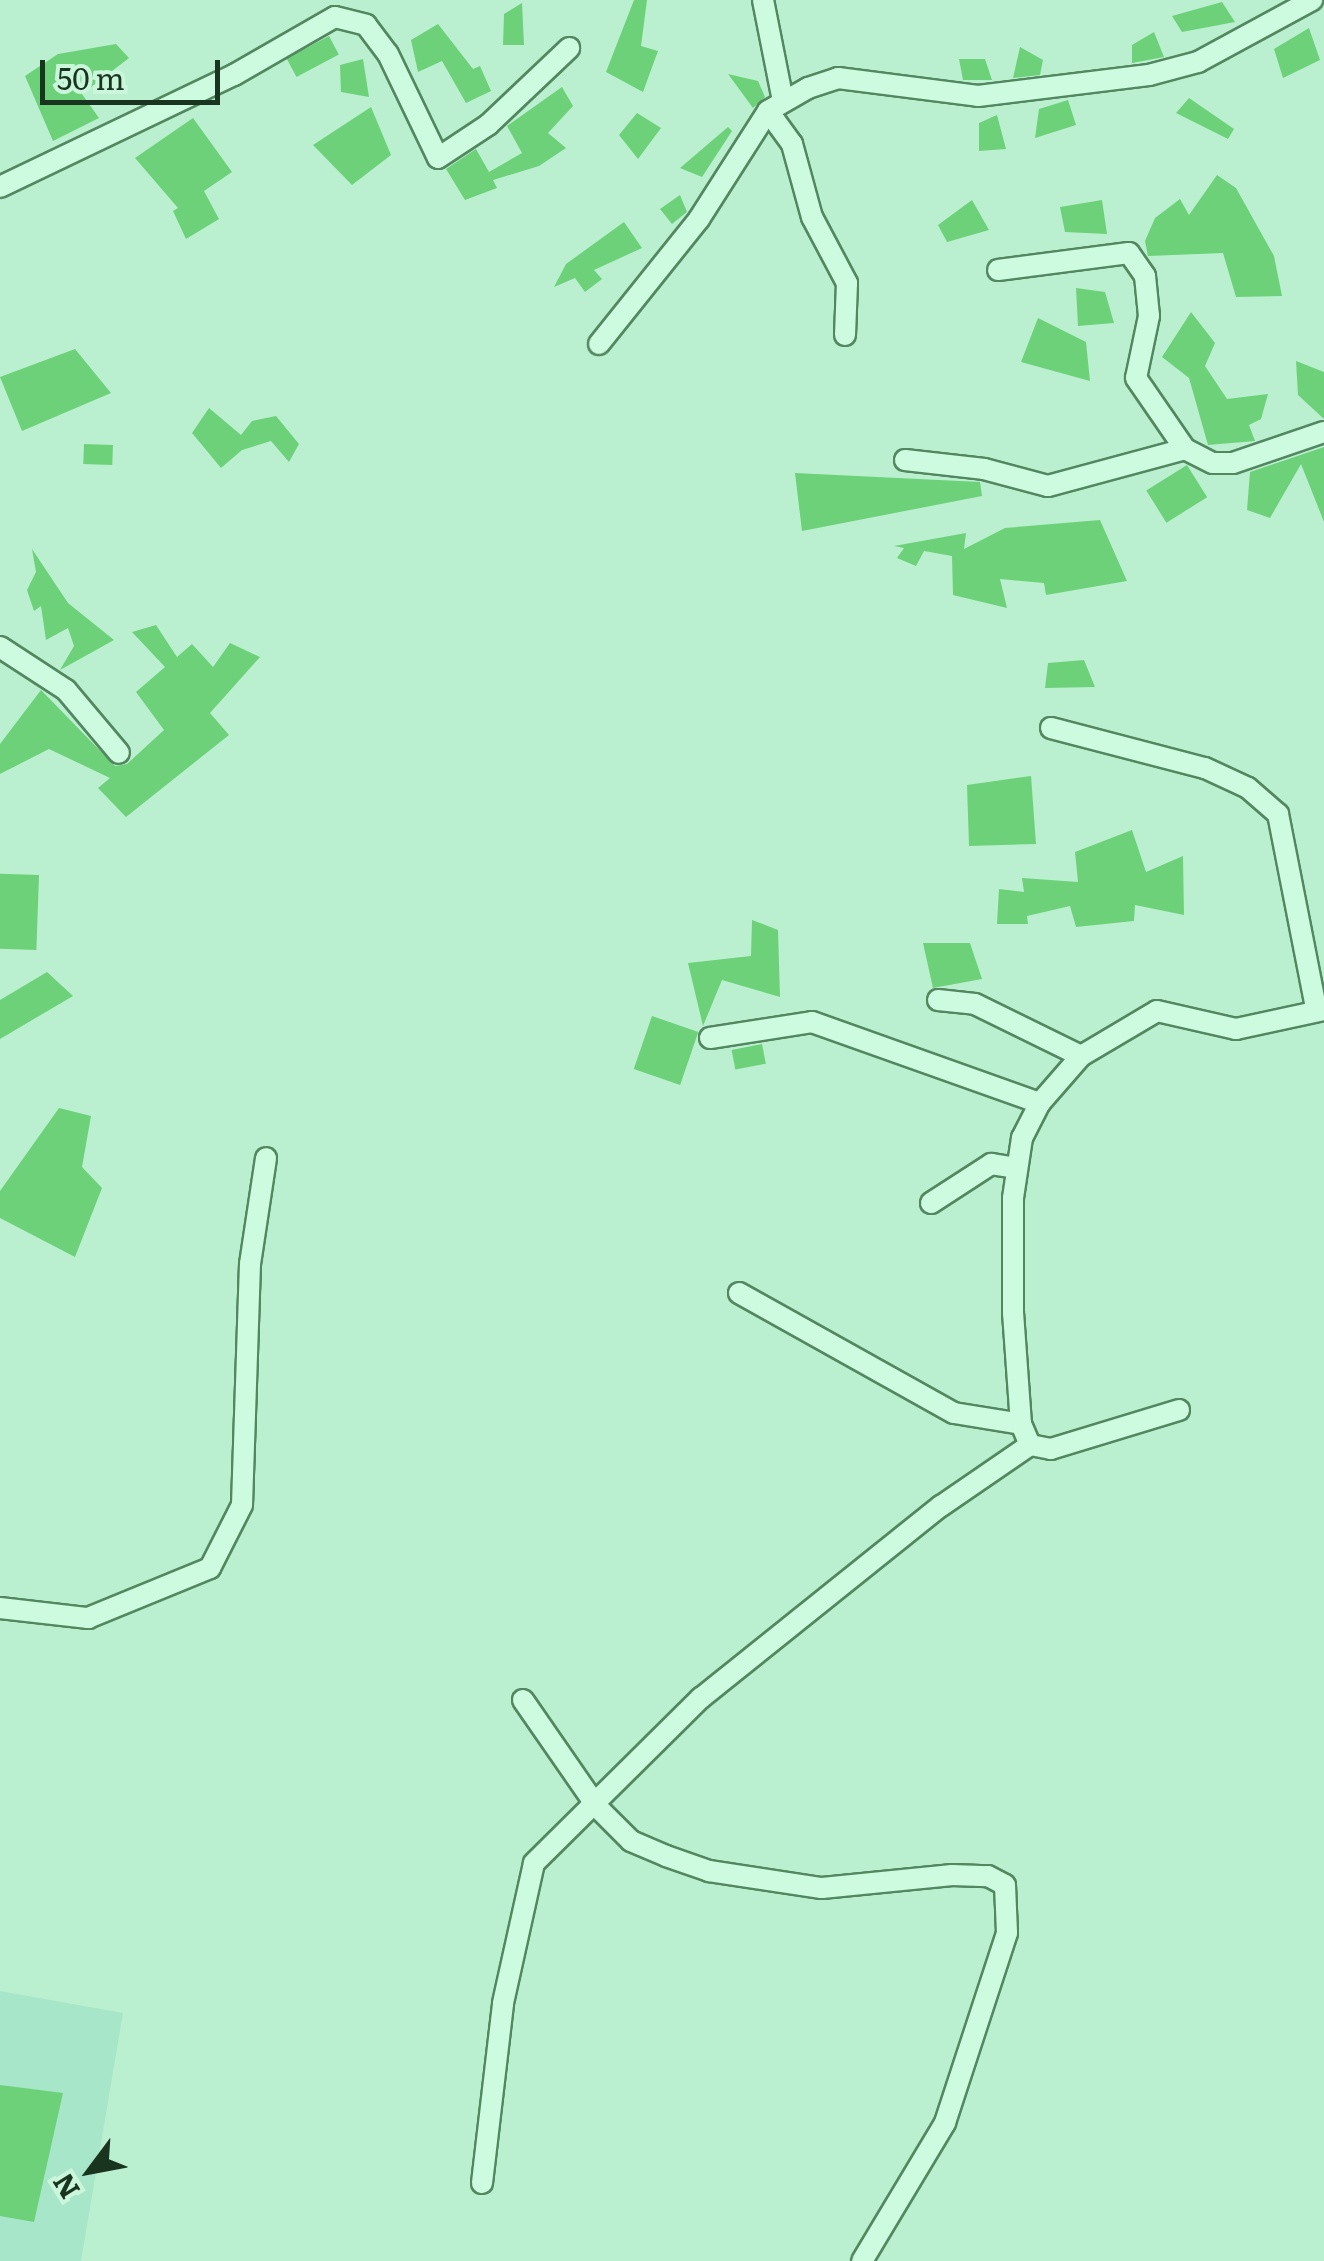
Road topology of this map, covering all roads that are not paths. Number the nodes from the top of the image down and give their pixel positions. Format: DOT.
graph roads {
  1 [pos="763,0"];
  2 [pos="1312,0"];
  3 [pos="569,48"];
  4 [pos="775,106"];
  5 [pos="0,187"];
  6 [pos="998,270"];
  7 [pos="845,334"];
  8 [pos="599,344"];
  9 [pos="1324,432"];
  10 [pos="1185,448"];
  11 [pos="904,460"];
  12 [pos="0,646"];
  13 [pos="1051,728"];
  14 [pos="120,753"];
  15 [pos="938,1000"];
  16 [pos="1320,1008"];
  17 [pos="710,1038"];
  18 [pos="1080,1056"];
  19 [pos="1040,1103"];
  20 [pos="266,1158"];
  21 [pos="1016,1168"];
  22 [pos="931,1203"];
  23 [pos="739,1293"];
  24 [pos="1178,1410"];
  25 [pos="1021,1424"];
  26 [pos="1030,1446"];
  27 [pos="0,1608"];
  28 [pos="523,1700"];
  29 [pos="597,1807"];
  30 [pos="482,2183"];
  31 [pos="862,2261"];
  1 -- 4 [label="street"];
  2 -- 4 [label="street"];
  3 -- 5 [label="street"];
  4 -- 7 [label="street"];
  4 -- 8 [label="street"];
  6 -- 10 [label="street"];
  9 -- 10 [label="street"];
  10 -- 11 [label="street"];
  12 -- 14 [label="street"];
  13 -- 16 [label="street"];
  15 -- 18 [label="street"];
  16 -- 18 [label="street"];
  17 -- 19 [label="street"];
  18 -- 19 [label="street"];
  19 -- 21 [label="street"];
  20 -- 27 [label="street"];
  21 -- 22 [label="street"];
  21 -- 25 [label="street"];
  23 -- 25 [label="street"];
  24 -- 26 [label="street"];
  25 -- 26 [label="street"];
  26 -- 29 [label="street"];
  28 -- 29 [label="street"];
  29 -- 30 [label="street"];
  29 -- 31 [label="street"];
}
